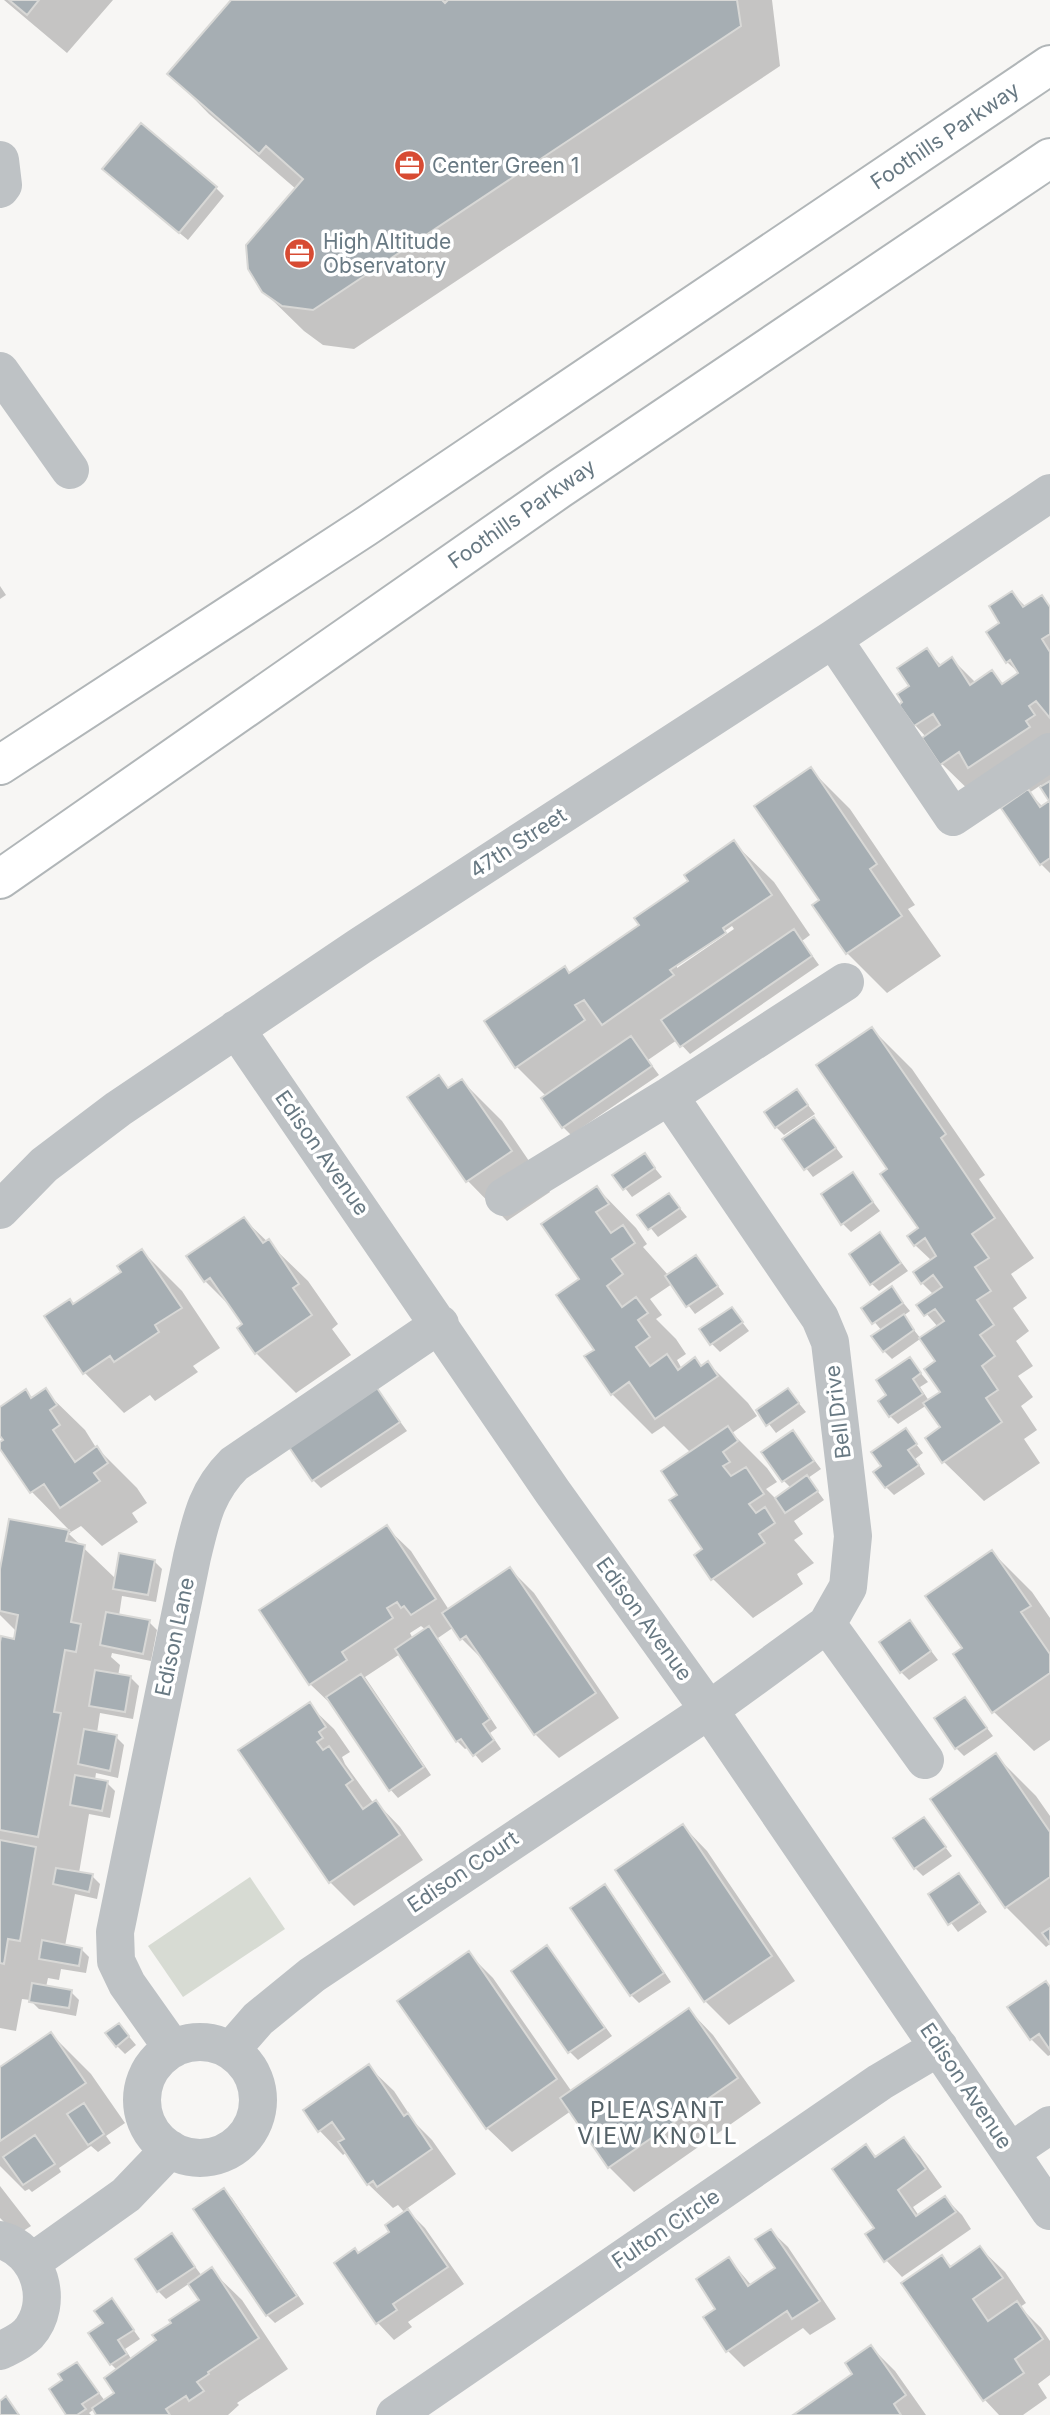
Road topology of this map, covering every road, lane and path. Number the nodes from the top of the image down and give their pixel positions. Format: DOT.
graph roads {
  1 [pos="1050,65"];
  2 [pos="1050,158"];
  3 [pos="0,160"];
  4 [pos="0,190"];
  5 [pos="0,371"];
  6 [pos="70,470"];
  7 [pos="1050,493"];
  8 [pos="833,639"];
  9 [pos="1050,751"];
  10 [pos="0,765"];
  11 [pos="0,879"];
  12 [pos="845,982"];
  13 [pos="236,1029"];
  14 [pos="669,1096"];
  15 [pos="504,1198"];
  16 [pos="0,1210"];
  17 [pos="440,1324"];
  18 [pos="827,1624"];
  19 [pos="709,1710"];
  20 [pos="925,1760"];
  21 [pos="939,2047"];
  22 [pos="173,2049"];
  23 [pos="230,2050"];
  24 [pos="1050,2125"];
  25 [pos="170,2149"];
  26 [pos="1010,2152"];
  27 [pos="1050,2211"];
  28 [pos="0,2240"];
  29 [pos="32,2262"];
  30 [pos="0,2351"];
  31 [pos="395,2415"];
  1 -- 10 [label="highway, Foothills Parkway"];
  2 -- 11 [label="highway, Foothills Parkway"];
  3 -- 4 [label="street"];
  5 -- 6 [label="street"];
  7 -- 8 [label="street, 47th Street"];
  8 -- 9 [label="street"];
  8 -- 13 [label="street, 47th Street"];
  12 -- 14 [label="street"];
  13 -- 16 [label="street, 47th Street"];
  13 -- 17 [label="street, Edison Avenue"];
  14 -- 15 [label="street"];
  14 -- 18 [label="street, Bell Drive"];
  17 -- 19 [label="street, Edison Avenue"];
  17 -- 22 [label="street, Edison Lane"];
  18 -- 19 [label="street, Bell Drive"];
  18 -- 20 [label="street"];
  19 -- 21 [label="street, Edison Avenue"];
  19 -- 23 [label="street, Edison Court"];
  21 -- 26 [label="street, Edison Avenue"];
  21 -- 31 [label="street, Fulton Circle"];
  22 -- 23 [label="street"];
  22 -- 25 [label="street"];
  23 -- 25 [label="street"];
  24 -- 26 [label="street"];
  25 -- 29 [label="street"];
  26 -- 27 [label="street, Edison Avenue"];
  28 -- 29 [label="street"];
  29 -- 30 [label="street"];
}
